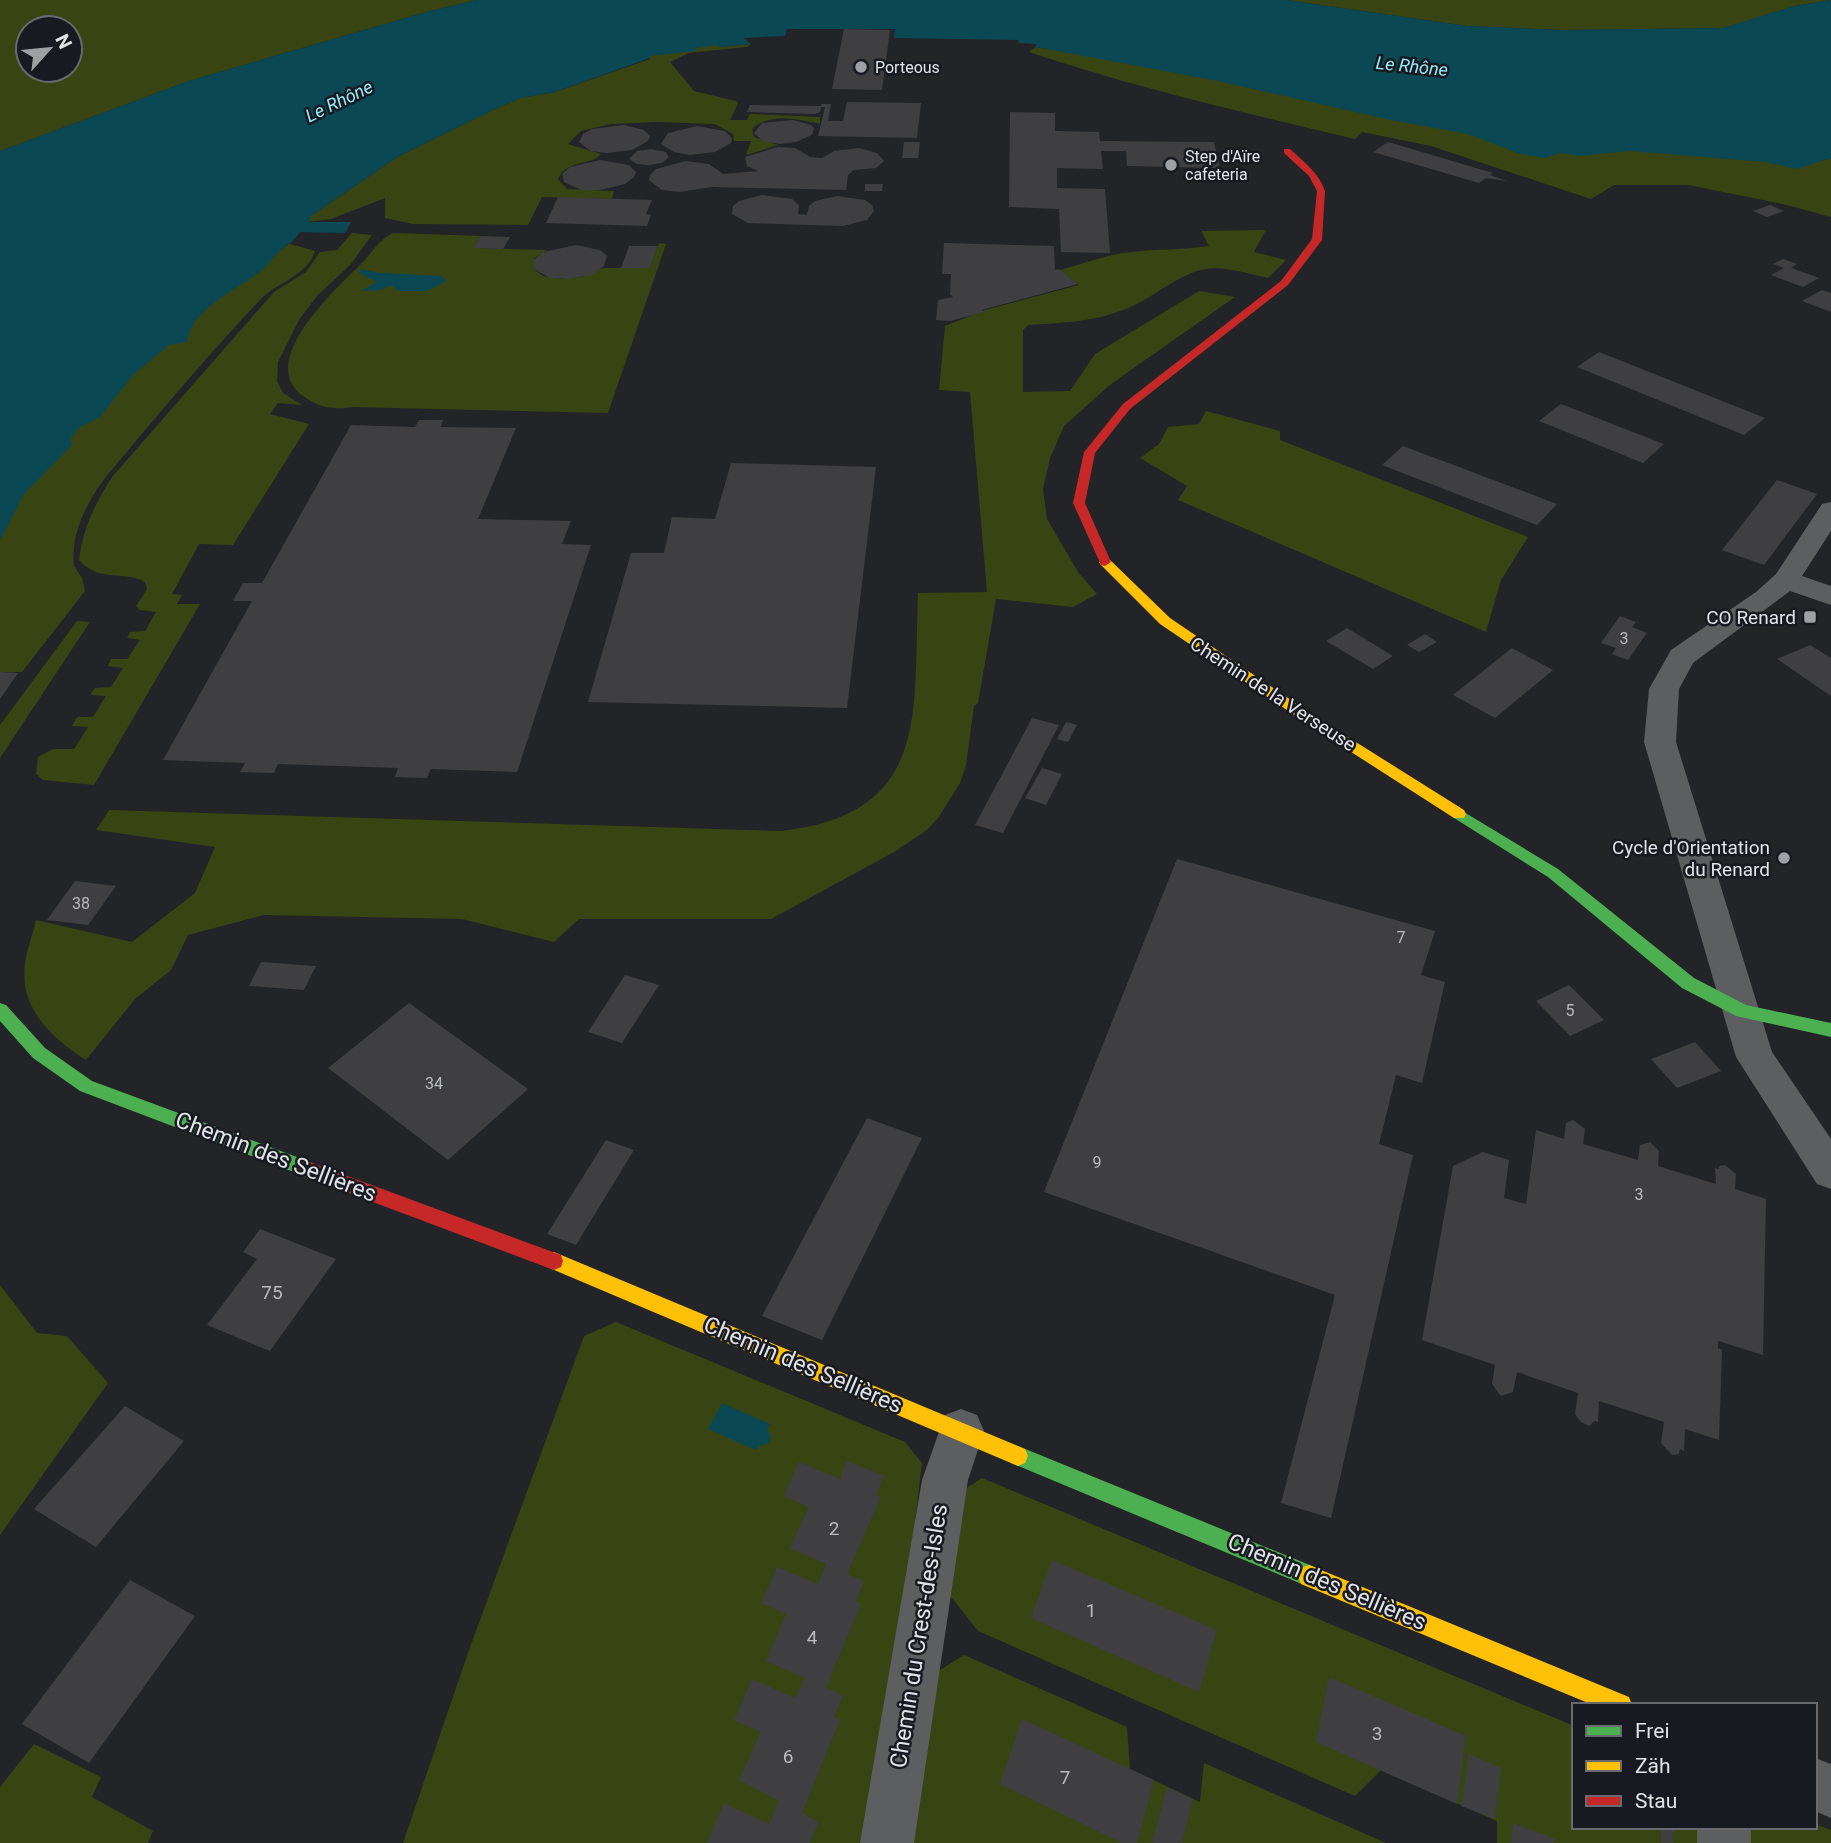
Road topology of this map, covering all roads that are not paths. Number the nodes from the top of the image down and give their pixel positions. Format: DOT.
graph roads {
  1 [pos="1287,151"];
  2 [pos="1831,510"];
  3 [pos="1786,580"];
  4 [pos="1831,596"];
  5 [pos="0,1010"];
  6 [pos="1742,1012"];
  7 [pos="1831,1030"];
  8 [pos="1831,1172"];
  9 [pos="961,1431"];
  10 [pos="1616,1703"];
  11 [pos="887,1843"];
  1 -- 6 [label="street, Chemin de la Verseuse"];
  2 -- 3 [label="street"];
  3 -- 4 [label="street"];
  3 -- 6 [label="street"];
  5 -- 9 [label="street, Chemin des Sellières"];
  6 -- 7 [label="street, Chemin de la Verseuse"];
  6 -- 8 [label="street"];
  9 -- 10 [label="street, Chemin des Sellières"];
  9 -- 11 [label="street, Chemin du Crest-des-Isles"];
}
